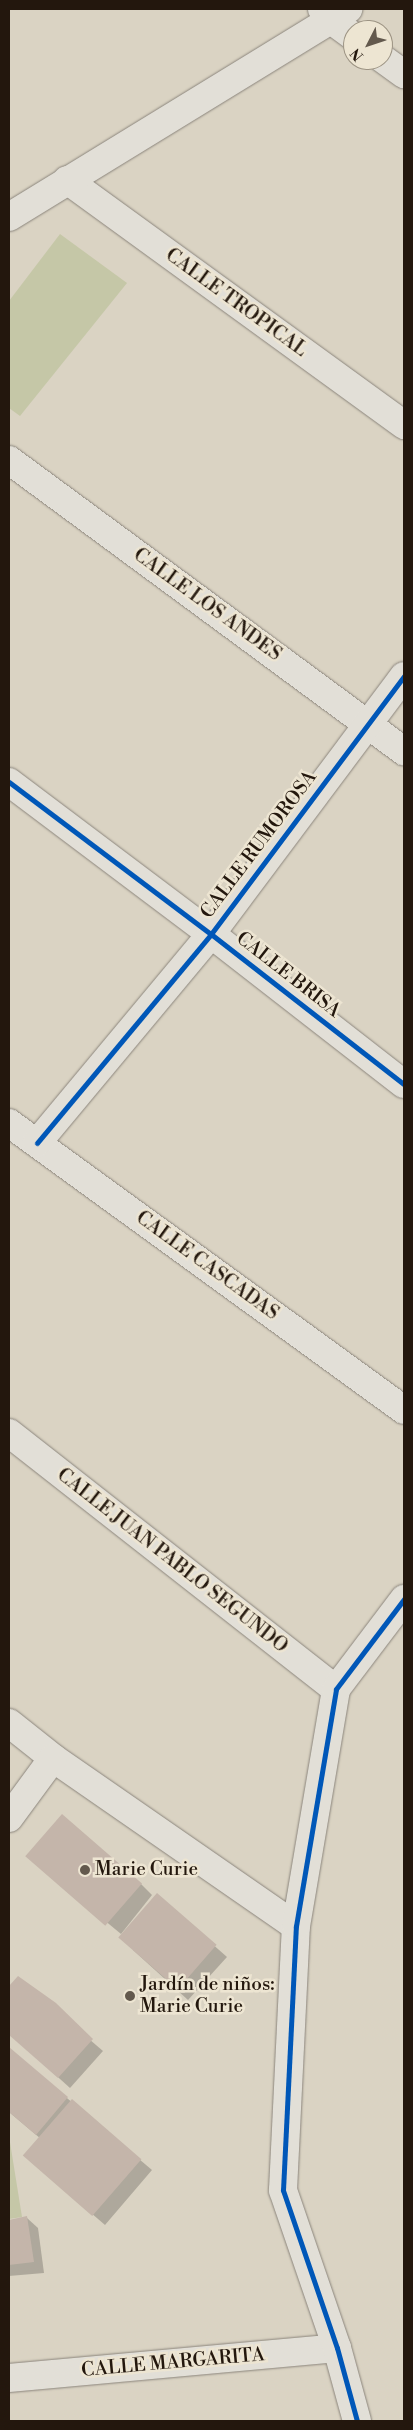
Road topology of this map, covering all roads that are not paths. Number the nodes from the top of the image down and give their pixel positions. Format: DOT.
graph roads {
  1 [pos="334,12"];
  2 [pos="343,23"];
  3 [pos="393,66"];
  4 [pos="404,74"];
  5 [pos="67,180"];
  6 [pos="9,217"];
  7 [pos="404,425"];
  8 [pos="9,460"];
  9 [pos="404,676"];
  10 [pos="368,724"];
  11 [pos="404,751"];
  12 [pos="9,782"];
  13 [pos="211,934"];
  14 [pos="404,1084"];
  15 [pos="9,1122"];
  16 [pos="38,1143"];
  17 [pos="404,1410"];
  18 [pos="9,1433"];
  19 [pos="404,1599"];
  20 [pos="336,1689"];
  21 [pos="9,1723"];
  22 [pos="53,1758"];
  23 [pos="9,1818"];
  24 [pos="296,1926"];
  25 [pos="337,2348"];
  26 [pos="9,2378"];
  27 [pos="357,2421"];
  1 -- 2 [label="street"];
  1 -- 5 [label="street"];
  3 -- 4 [label="street"];
  5 -- 6 [label="street"];
  5 -- 7 [label="street, CALLE TROPICAL"];
  8 -- 10 [label="street, CALLE LOS ANDES"];
  9 -- 10 [label="street, CALLE RUMOROSA"];
  10 -- 11 [label="street, CALLE LOS ANDES"];
  10 -- 13 [label="street, CALLE RUMOROSA"];
  12 -- 13 [label="street, CALLE BRISA"];
  13 -- 14 [label="street, CALLE BRISA"];
  13 -- 16 [label="street, CALLE RUMOROSA"];
  15 -- 16 [label="street, CALLE CASCADAS"];
  16 -- 17 [label="street, CALLE CASCADAS"];
  18 -- 20 [label="street, CALLE JUAN PABLO SEGUNDO"];
  19 -- 20 [label="street"];
  20 -- 24 [label="street"];
  21 -- 22 [label="street"];
  22 -- 23 [label="street"];
  22 -- 24 [label="street"];
  24 -- 25 [label="street"];
  25 -- 26 [label="street, CALLE MARGARITA"];
  25 -- 27 [label="street"];
}
